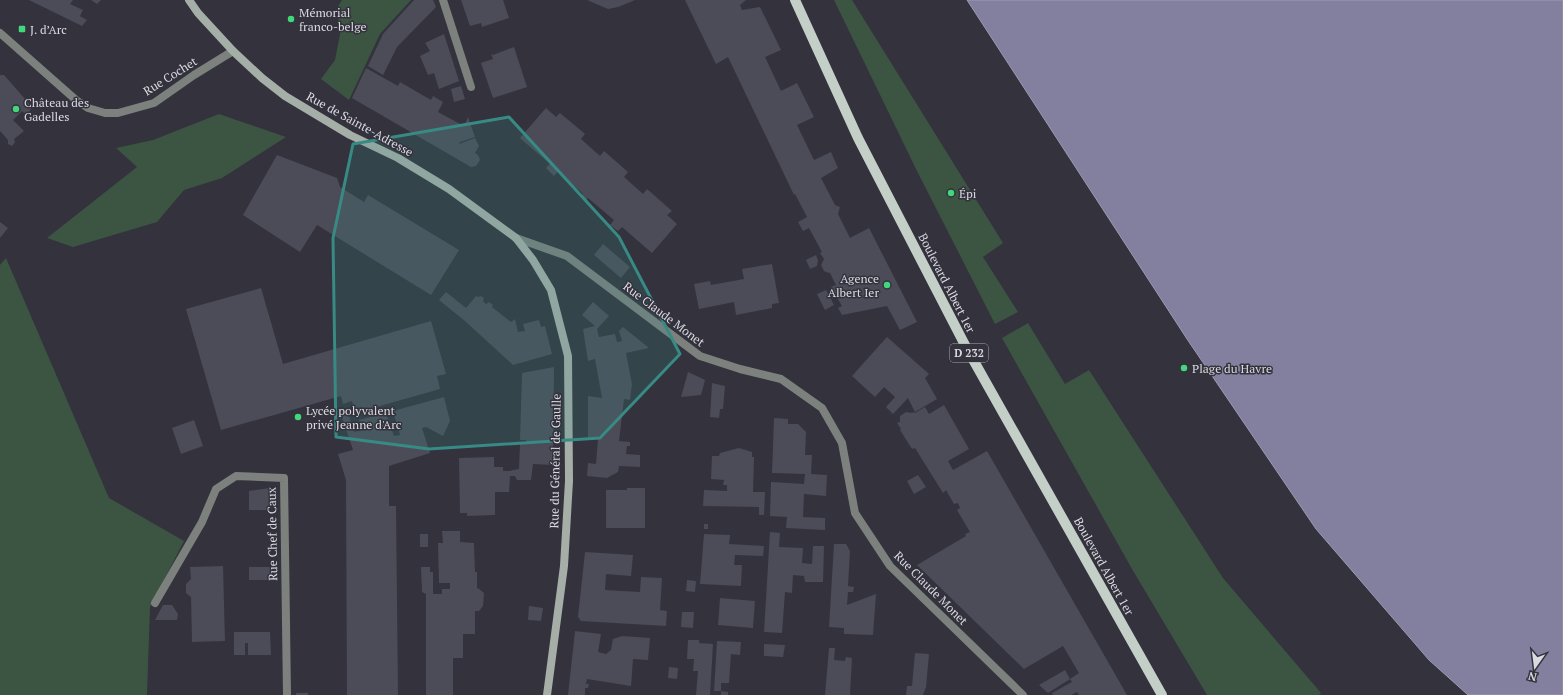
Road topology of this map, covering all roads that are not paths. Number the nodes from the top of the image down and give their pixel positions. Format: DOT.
graph roads {
  1 [pos="189,0"];
  2 [pos="443,0"];
  3 [pos="795,0"];
  4 [pos="0,33"];
  5 [pos="233,51"];
  6 [pos="471,86"];
  7 [pos="516,238"];
  8 [pos="156,603"];
  9 [pos="287,695"];
  10 [pos="547,695"];
  11 [pos="1023,695"];
  12 [pos="1162,695"];
  1 -- 5 [label="main road, Rue de Sainte-Adresse"];
  2 -- 6 [label="street"];
  3 -- 12 [label="main road, Boulevard Albert 1er / D 232"];
  4 -- 5 [label="street, Rue Cochet"];
  5 -- 7 [label="main road, Rue de Sainte-Adresse"];
  7 -- 10 [label="main road, Rue du Général de Gaulle"];
  7 -- 11 [label="street, Rue Claude Monet"];
  8 -- 9 [label="street, Rue Chef de Caux"];
}
